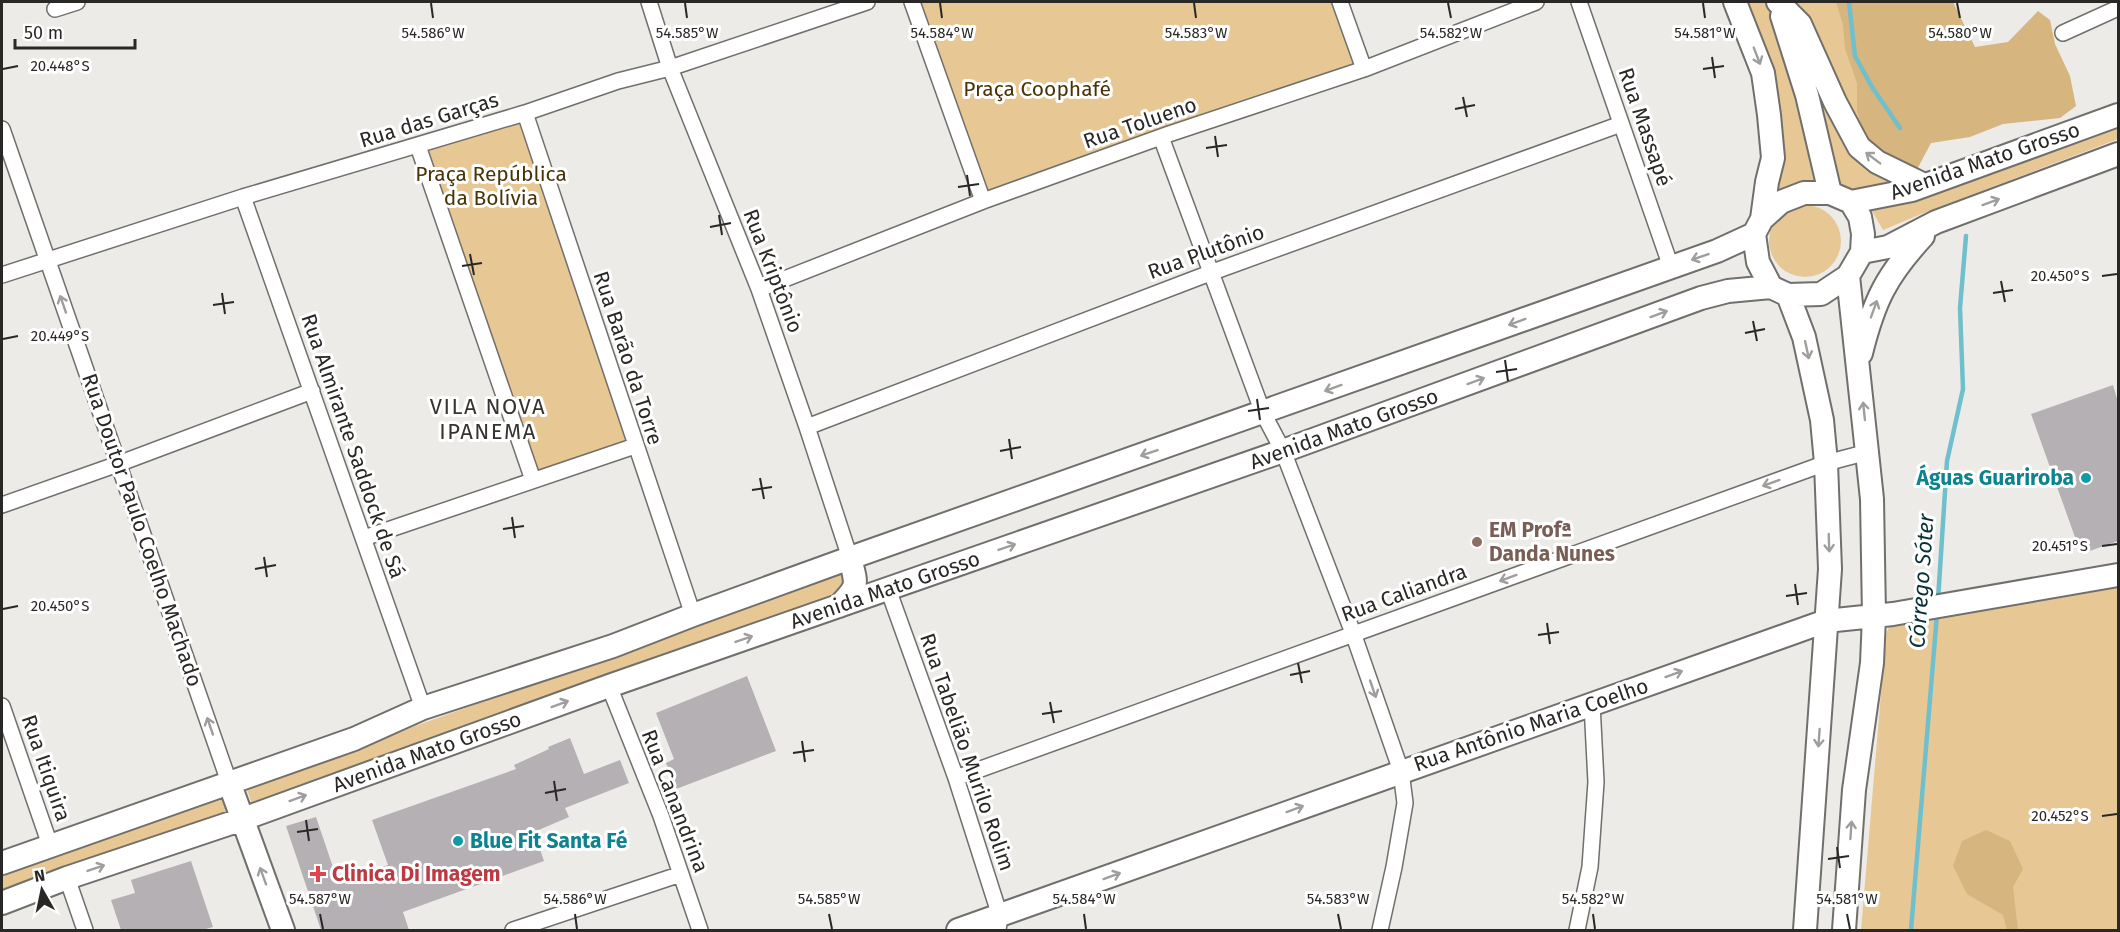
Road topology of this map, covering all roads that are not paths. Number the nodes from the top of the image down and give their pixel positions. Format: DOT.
graph roads {
  1 [pos="77,2"];
  2 [pos="649,2"];
  3 [pos="867,2"];
  4 [pos="912,2"];
  5 [pos="1340,2"];
  6 [pos="1536,2"];
  7 [pos="1578,2"];
  8 [pos="1735,2"];
  9 [pos="1777,2"];
  10 [pos="2118,8"];
  11 [pos="55,9"];
  12 [pos="2063,33"];
  13 [pos="670,68"];
  14 [pos="1364,69"];
  15 [pos="525,113"];
  16 [pos="2118,116"];
  17 [pos="1621,124"];
  18 [pos="2,129"];
  19 [pos="1161,137"];
  20 [pos="418,146"];
  21 [pos="2118,154"];
  22 [pos="1924,185"];
  23 [pos="1830,193"];
  24 [pos="243,197"];
  25 [pos="983,201"];
  26 [pos="1851,202"];
  27 [pos="1936,222"];
  28 [pos="1758,227"];
  29 [pos="1862,252"];
  30 [pos="48,260"];
  31 [pos="1671,267"];
  32 [pos="1210,273"];
  33 [pos="2,275"];
  34 [pos="1848,276"];
  35 [pos="759,289"];
  36 [pos="1780,291"];
  37 [pos="1858,365"];
  38 [pos="312,392"];
  39 [pos="1263,413"];
  40 [pos="807,427"];
  41 [pos="635,446"];
  42 [pos="1282,451"];
  43 [pos="1868,452"];
  44 [pos="118,464"];
  45 [pos="1826,464"];
  46 [pos="533,480"];
  47 [pos="2,505"];
  48 [pos="364,538"];
  49 [pos="850,558"];
  50 [pos="2118,575"];
  51 [pos="888,589"];
  52 [pos="837,607"];
  53 [pos="693,615"];
  54 [pos="1874,616"];
  55 [pos="1826,621"];
  56 [pos="1353,633"];
  57 [pos="613,646"];
  58 [pos="609,686"];
  59 [pos="1592,704"];
  60 [pos="2,706"];
  61 [pos="423,708"];
  62 [pos="1401,771"];
  63 [pos="956,778"];
  64 [pos="229,782"];
  65 [pos="243,819"];
  66 [pos="50,845"];
  67 [pos="2,863"];
  68 [pos="681,874"];
  69 [pos="67,878"];
  70 [pos="2,903"];
  71 [pos="999,923"];
  72 [pos="85,930"];
  73 [pos="284,930"];
  74 [pos="513,930"];
  75 [pos="700,930"];
  76 [pos="958,930"];
  77 [pos="1380,930"];
  78 [pos="1577,930"];
  79 [pos="1805,930"];
  80 [pos="1844,930"];
  1 -- 11 [label="street"];
  2 -- 13 [label="street, Rua Kriptônio"];
  3 -- 13 [label="street, Rua das Garças"];
  4 -- 25 [label="street"];
  5 -- 14 [label="street"];
  6 -- 14 [label="street, Rua Tolueno"];
  7 -- 17 [label="street, Rua Massapé"];
  8 -- 28 [label="main road, one-way"];
  22 -- 9 [label="main road, one-way"];
  9 -- 23 [label="main road"];
  10 -- 12 [label="street"];
  13 -- 15 [label="street, Rua das Garças"];
  13 -- 35 [label="street, Rua Kriptônio"];
  14 -- 19 [label="street, Rua Tolueno"];
  15 -- 20 [label="street, Rua das Garças"];
  15 -- 41 [label="street, Rua Barão da Torre"];
  16 -- 22 [label="main road, Avenida Mato Grosso"];
  17 -- 31 [label="street, Rua Massapé"];
  17 -- 32 [label="street, Rua Plutônio"];
  18 -- 30 [label="street, Rua Doutor Paulo Coelho Machado"];
  19 -- 25 [label="street, Rua Tolueno"];
  19 -- 32 [label="street"];
  20 -- 24 [label="street, Rua das Garças"];
  20 -- 46 [label="street"];
  27 -- 21 [label="main road, Avenida Mato Grosso, one-way"];
  22 -- 26 [label="main road, Avenida Mato Grosso"];
  23 -- 26 [label="main road"];
  23 -- 28 [label="main road"];
  24 -- 30 [label="street, Rua das Garças"];
  24 -- 38 [label="street, Rua Almirante Saddock de Sá"];
  25 -- 35 [label="street, Rua Tolueno"];
  26 -- 29 [label="main road"];
  27 -- 29 [label="main road, Avenida Mato Grosso"];
  37 -- 27 [label="main road, one-way"];
  28 -- 31 [label="main road, Avenida Mato Grosso, one-way"];
  28 -- 36 [label="main road"];
  29 -- 34 [label="main road"];
  30 -- 33 [label="street, Rua das Garças"];
  44 -- 30 [label="street, Rua Doutor Paulo Coelho Machado, one-way"];
  31 -- 39 [label="main road, Avenida Mato Grosso, one-way"];
  32 -- 39 [label="street"];
  32 -- 40 [label="street, Rua Plutônio"];
  34 -- 36 [label="main road"];
  34 -- 37 [label="main road"];
  35 -- 40 [label="street, Rua Kriptônio"];
  42 -- 36 [label="main road, Avenida Mato Grosso, one-way"];
  36 -- 45 [label="main road, one-way"];
  43 -- 37 [label="main road, one-way"];
  38 -- 44 [label="street"];
  38 -- 48 [label="street, Rua Almirante Saddock de Sá"];
  39 -- 42 [label="street"];
  39 -- 49 [label="main road, Avenida Mato Grosso, one-way"];
  40 -- 49 [label="street, Rua Kriptônio"];
  41 -- 46 [label="street"];
  41 -- 53 [label="street, Rua Barão da Torre"];
  51 -- 42 [label="main road, Avenida Mato Grosso, one-way"];
  42 -- 56 [label="street"];
  43 -- 45 [label="street, Rua Caliandra"];
  43 -- 54 [label="main road"];
  44 -- 47 [label="street"];
  64 -- 44 [label="street, Rua Doutor Paulo Coelho Machado, one-way"];
  45 -- 55 [label="main road, one-way"];
  45 -- 56 [label="street, Rua Caliandra, one-way"];
  46 -- 48 [label="street"];
  48 -- 61 [label="street, Rua Almirante Saddock de Sá"];
  49 -- 52 [label="main road"];
  49 -- 53 [label="main road, Avenida Mato Grosso"];
  50 -- 54 [label="main road, Rua Antônio Maria Coelho"];
  51 -- 52 [label="main road, Avenida Mato Grosso"];
  51 -- 63 [label="street, Rua Tabelião Murilo Rolim"];
  58 -- 52 [label="main road, Avenida Mato Grosso, one-way"];
  53 -- 57 [label="main road, Avenida Mato Grosso"];
  54 -- 55 [label="main road, Rua Antônio Maria Coelho"];
  80 -- 54 [label="main road, one-way"];
  59 -- 55 [label="main road, Rua Antônio Maria Coelho, one-way"];
  55 -- 79 [label="main road, one-way"];
  56 -- 62 [label="street, one-way"];
  56 -- 63 [label="street, Rua Caliandra"];
  57 -- 58 [label="main road"];
  57 -- 61 [label="main road, Avenida Mato Grosso"];
  65 -- 58 [label="main road, Avenida Mato Grosso, one-way"];
  58 -- 68 [label="street, Rua Canandrina"];
  59 -- 62 [label="main road, Rua Antônio Maria Coelho"];
  59 -- 78 [label="street"];
  60 -- 66 [label="street, Rua Itiquira"];
  61 -- 64 [label="main road, Avenida Mato Grosso"];
  71 -- 62 [label="main road, Rua Antônio Maria Coelho, one-way"];
  62 -- 77 [label="street"];
  63 -- 71 [label="street, Rua Tabelião Murilo Rolim"];
  64 -- 65 [label="main road, Rua Doutor Paulo Coelho Machado"];
  64 -- 66 [label="main road, Avenida Mato Grosso"];
  69 -- 65 [label="main road, Avenida Mato Grosso, one-way"];
  73 -- 65 [label="main road, Rua Doutor Paulo Coelho Machado, one-way"];
  66 -- 67 [label="main road, Avenida Mato Grosso"];
  68 -- 74 [label="street"];
  68 -- 75 [label="street, Rua Canandrina"];
  69 -- 70 [label="main road, Avenida Mato Grosso"];
  69 -- 72 [label="street"];
  71 -- 76 [label="main road, Rua Antônio Maria Coelho"];
}
